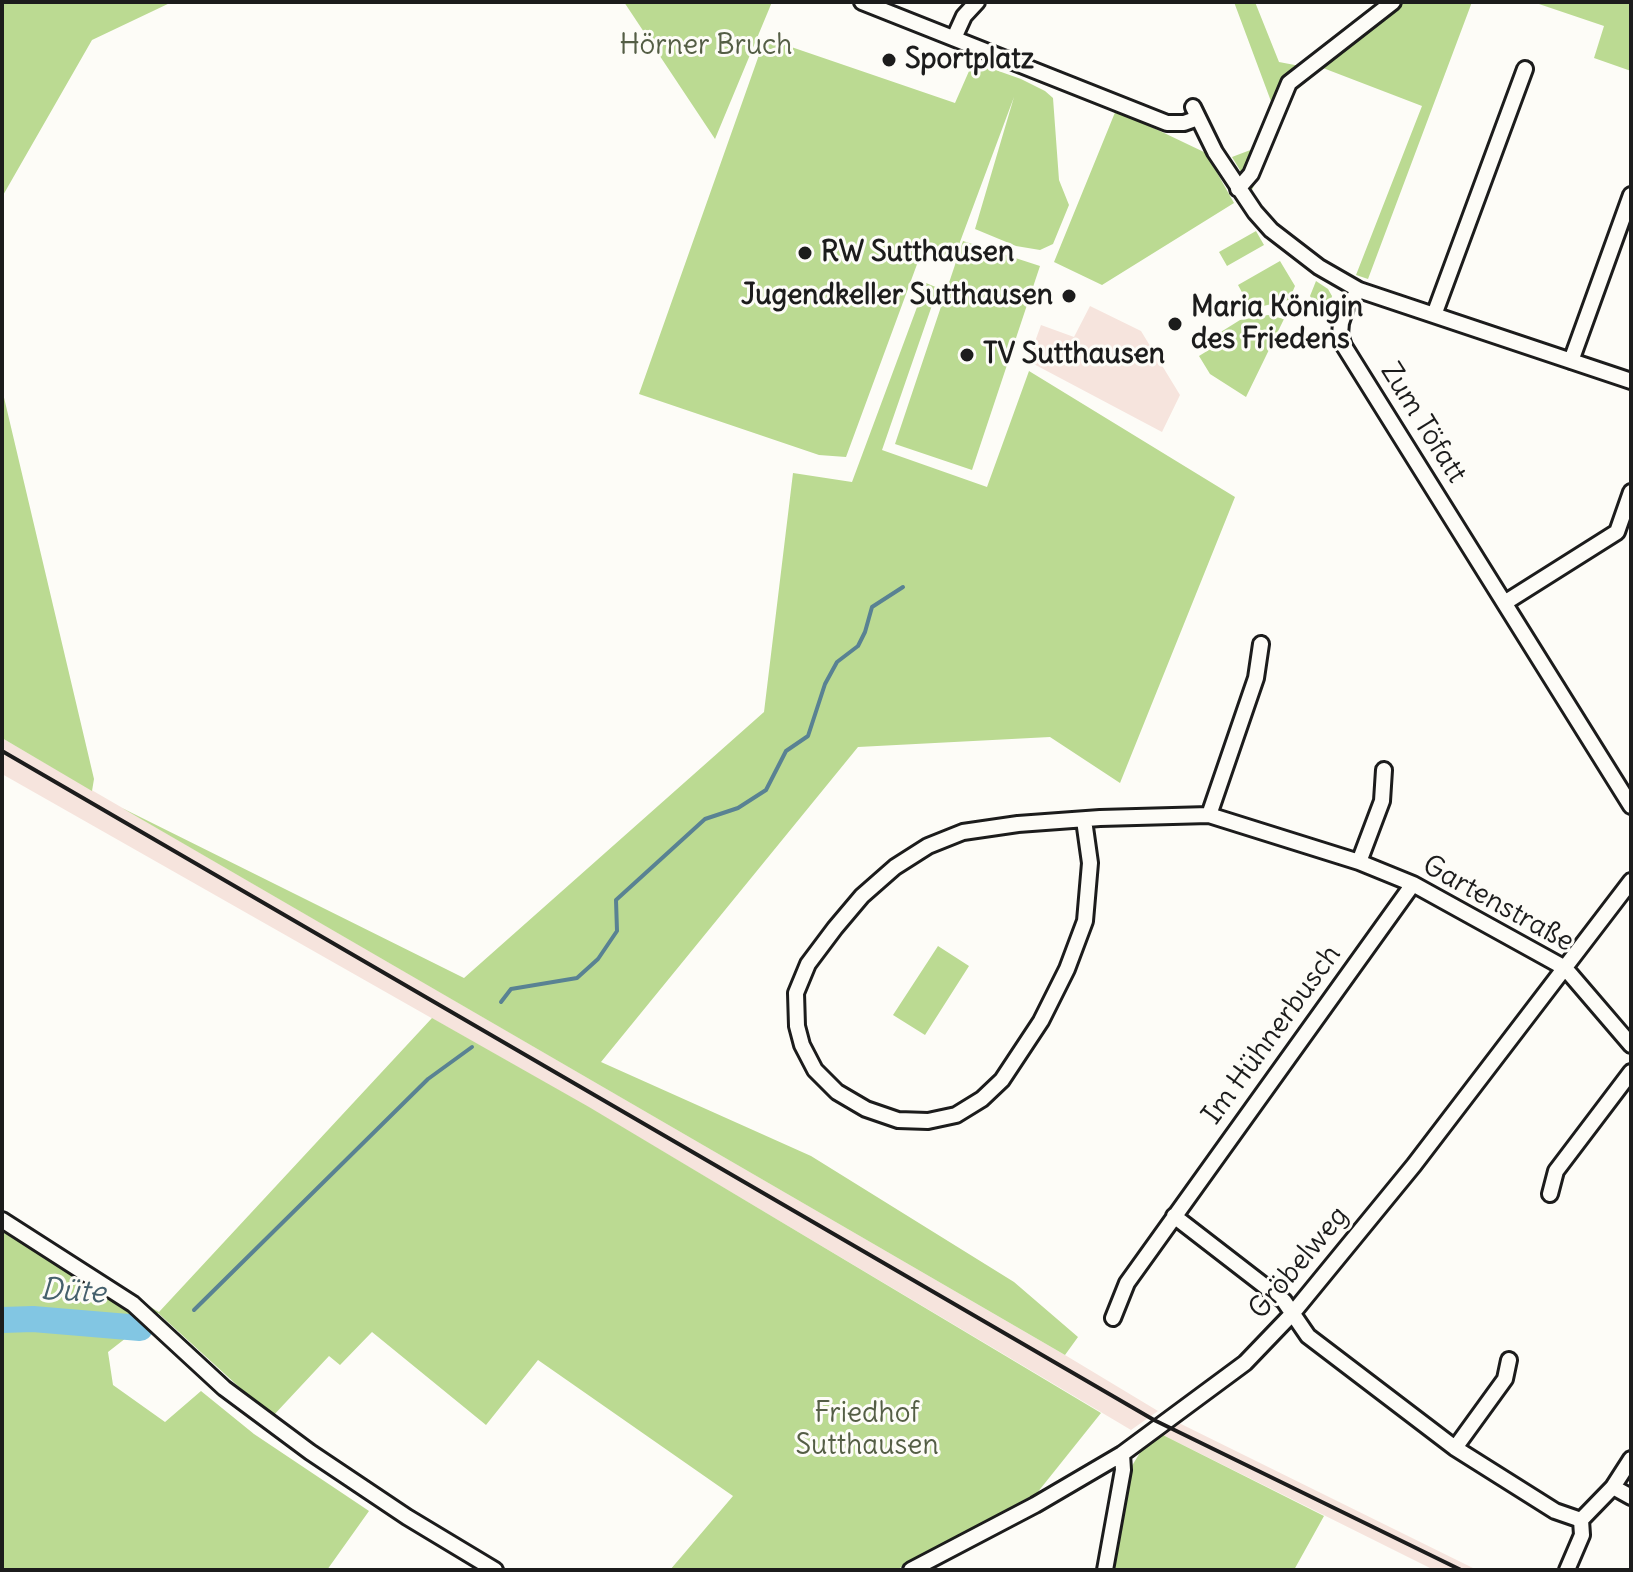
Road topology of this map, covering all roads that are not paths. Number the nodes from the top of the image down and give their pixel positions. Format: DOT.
graph roads {
  1 [pos="862,2"];
  2 [pos="977,2"];
  3 [pos="1393,2"];
  4 [pos="900,9"];
  5 [pos="954,38"];
  6 [pos="1525,69"];
  7 [pos="1238,189"];
  8 [pos="1631,195"];
  9 [pos="1359,290"];
  10 [pos="1434,315"];
  11 [pos="1571,361"];
  12 [pos="1631,381"];
  13 [pos="1631,492"];
  14 [pos="1506,602"];
  15 [pos="1261,644"];
  16 [pos="1384,770"];
  17 [pos="1631,806"];
  18 [pos="1209,815"];
  19 [pos="1084,820"];
  20 [pos="1359,862"];
  21 [pos="1631,881"];
  22 [pos="1413,884"];
  23 [pos="1565,968"];
  24 [pos="1631,1045"];
  25 [pos="1631,1072"];
  26 [pos="1550,1194"];
  27 [pos="1174,1216"];
  28 [pos="2,1220"];
  29 [pos="1292,1314"];
  30 [pos="1113,1318"];
  31 [pos="1509,1360"];
  32 [pos="1455,1448"];
  33 [pos="1122,1454"];
  34 [pos="1631,1459"];
  35 [pos="1613,1487"];
  36 [pos="1631,1497"];
  37 [pos="1581,1520"];
  38 [pos="495,1570"];
  39 [pos="911,1570"];
  40 [pos="1105,1570"];
  41 [pos="1567,1570"];
  1 -- 4 [label="street"];
  2 -- 5 [label="street"];
  3 -- 7 [label="street"];
  4 -- 5 [label="street"];
  5 -- 7 [label="street"];
  6 -- 10 [label="street"];
  7 -- 9 [label="street"];
  8 -- 11 [label="street"];
  9 -- 10 [label="street"];
  9 -- 14 [label="street, Zum Töfatt"];
  10 -- 11 [label="street"];
  11 -- 12 [label="street"];
  13 -- 14 [label="street"];
  14 -- 17 [label="street, Zum Töfatt"];
  15 -- 18 [label="street"];
  16 -- 20 [label="street"];
  18 -- 19 [label="street, Gartenstraße"];
  18 -- 20 [label="street, Gartenstraße"];
  19 -- 19 [label="street, Gartenstraße"];
  20 -- 22 [label="street, Gartenstraße"];
  21 -- 23 [label="street, Gröbelweg"];
  22 -- 23 [label="street, Gartenstraße"];
  22 -- 27 [label="street, Im Hühnerbusch"];
  23 -- 24 [label="street, Gartenstraße"];
  23 -- 29 [label="street, Gröbelweg"];
  25 -- 26 [label="street"];
  27 -- 29 [label="street"];
  27 -- 30 [label="street, Im Hühnerbusch"];
  28 -- 38 [label="street"];
  29 -- 32 [label="street"];
  29 -- 33 [label="street, Gröbelweg"];
  31 -- 32 [label="street"];
  32 -- 37 [label="street"];
  33 -- 39 [label="street, Gröbelweg"];
  33 -- 40 [label="street"];
  34 -- 35 [label="street"];
  35 -- 36 [label="street"];
  35 -- 37 [label="street"];
  37 -- 41 [label="street"];
}
